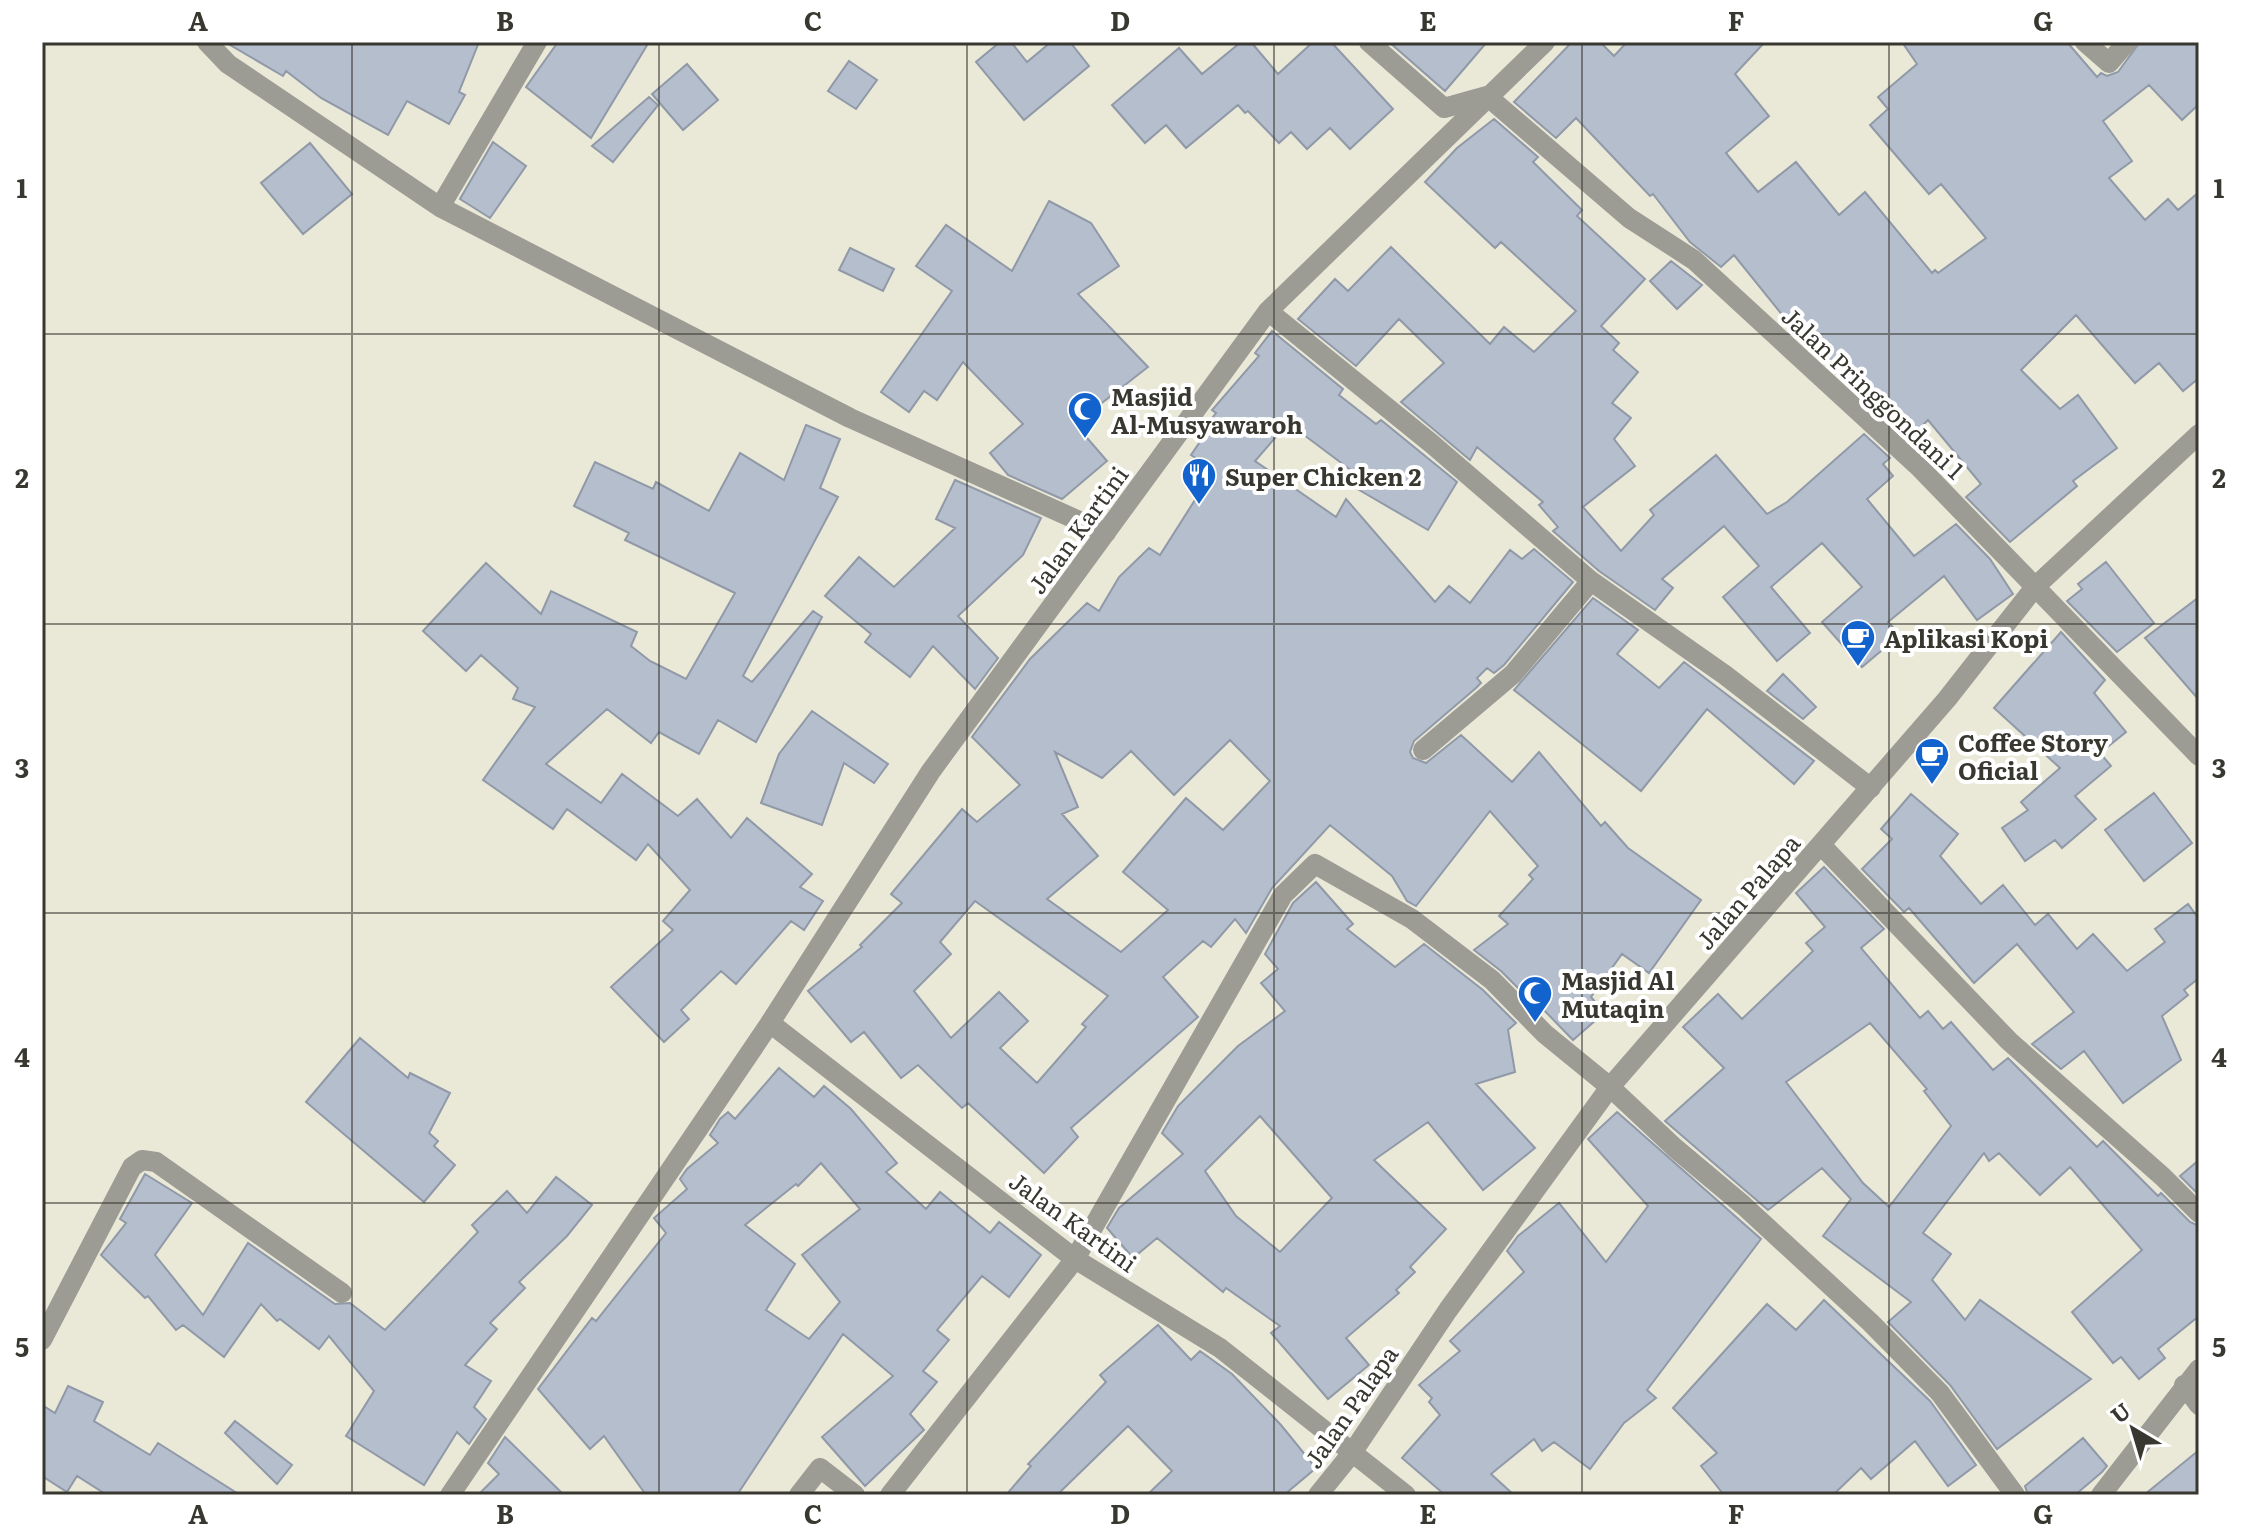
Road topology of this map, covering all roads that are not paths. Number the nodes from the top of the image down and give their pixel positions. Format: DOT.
graph roads {
  1 [pos="207,42"];
  2 [pos="537,42"];
  3 [pos="1369,42"];
  4 [pos="1545,42"];
  5 [pos="2085,42"];
  6 [pos="2127,42"];
  7 [pos="1487,96"];
  8 [pos="440,207"];
  9 [pos="1268,311"];
  10 [pos="2199,434"];
  11 [pos="1106,533"];
  12 [pos="1591,581"];
  13 [pos="2035,587"];
  14 [pos="1423,750"];
  15 [pos="2199,756"];
  16 [pos="1871,788"];
  17 [pos="1822,846"];
  18 [pos="770,1023"];
  19 [pos="1610,1087"];
  20 [pos="2199,1213"];
  21 [pos="1075,1259"];
  22 [pos="342,1293"];
  23 [pos="42,1340"];
  24 [pos="2199,1369"];
  25 [pos="2184,1385"];
  26 [pos="2199,1405"];
  27 [pos="1352,1453"];
  28 [pos="450,1495"];
  29 [pos="799,1495"];
  30 [pos="855,1495"];
  31 [pos="890,1495"];
  32 [pos="1318,1495"];
  33 [pos="1406,1495"];
  34 [pos="2015,1495"];
  35 [pos="2101,1495"];
  1 -- 8 [label="street"];
  2 -- 8 [label="street"];
  3 -- 7 [label="street"];
  4 -- 7 [label="street, Jalan Kartini"];
  5 -- 6 [label="street"];
  7 -- 9 [label="street, Jalan Kartini"];
  7 -- 13 [label="street, Jalan Pringgondani 1"];
  8 -- 11 [label="street"];
  9 -- 11 [label="street, Jalan Kartini"];
  9 -- 12 [label="street"];
  10 -- 13 [label="street, Jalan Palapa"];
  11 -- 18 [label="street, Jalan Kartini"];
  12 -- 14 [label="street"];
  12 -- 16 [label="street"];
  13 -- 15 [label="street, Jalan Pringgondani 1"];
  13 -- 16 [label="street, Jalan Palapa"];
  16 -- 17 [label="street, Jalan Palapa"];
  17 -- 19 [label="street, Jalan Palapa"];
  17 -- 20 [label="street"];
  18 -- 21 [label="street, Jalan Kartini"];
  18 -- 28 [label="street, Jalan Kartini"];
  19 -- 21 [label="street"];
  19 -- 27 [label="street, Jalan Palapa"];
  19 -- 34 [label="street"];
  21 -- 27 [label="street, Jalan Kartini"];
  21 -- 31 [label="street"];
  22 -- 23 [label="street"];
  24 -- 25 [label="street"];
  25 -- 26 [label="street"];
  25 -- 35 [label="street"];
  27 -- 32 [label="street, Jalan Palapa"];
  27 -- 33 [label="street, Jalan Kartini"];
  29 -- 30 [label="street"];
}
